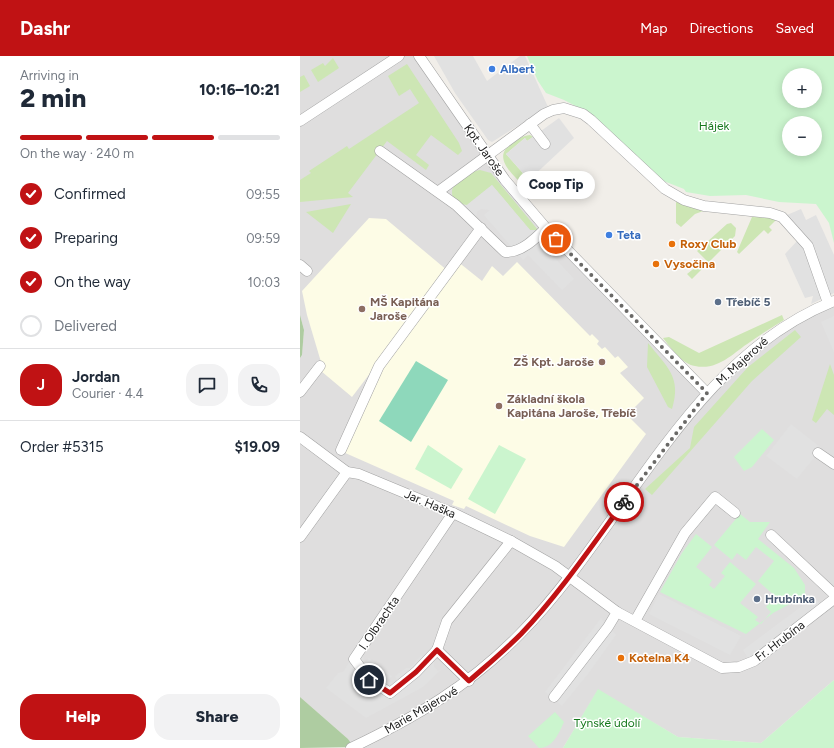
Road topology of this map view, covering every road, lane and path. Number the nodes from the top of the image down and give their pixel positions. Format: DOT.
graph roads {
  1 [pos="398,56"];
  2 [pos="419,56"];
  3 [pos="300,121"];
  4 [pos="530,124"];
  5 [pos="546,144"];
  6 [pos="380,151"];
  7 [pos="488,154"];
  8 [pos="439,191"];
  9 [pos="481,228"];
  10 [pos="546,228"];
  11 [pos="831,302"];
  12 [pos="320,366"];
  13 [pos="300,392"];
  14 [pos="707,393"];
  15 [pos="300,437"];
  16 [pos="341,450"];
  17 [pos="818,453"];
  18 [pos="834,464"];
  19 [pos="347,472"];
  20 [pos="454,513"];
  21 [pos="734,513"];
  22 [pos="771,535"];
  23 [pos="300,537"];
  24 [pos="511,541"];
  25 [pos="569,576"];
  26 [pos="834,594"];
  27 [pos="834,599"];
  28 [pos="617,612"];
  29 [pos="635,621"];
  30 [pos="437,650"];
  31 [pos="469,681"];
  32 [pos="554,697"];
  33 [pos="351,748"];
  1 -- 3 [label="street"];
  2 -- 7 [label="street, Kpt. Jaroše"];
  4 -- 5 [label="street"];
  4 -- 7 [label="street"];
  4 -- 11 [label="street"];
  6 -- 8 [label="street"];
  7 -- 8 [label="street"];
  7 -- 10 [label="street, Kpt. Jaroše"];
  8 -- 9 [label="street"];
  9 -- 10 [label="street"];
  9 -- 16 [label="street"];
  10 -- 14 [label="street, Kpt. Jaroše"];
  11 -- 14 [label="street, M. Majerové"];
  12 -- 13 [label="street"];
  14 -- 25 [label="street, M. Majerové"];
  15 -- 19 [label="street, Jar. Haška"];
  17 -- 18 [label="street"];
  19 -- 20 [label="street, Jar. Haška"];
  19 -- 23 [label="street"];
  20 -- 24 [label="street, Jar. Haška"];
  20 -- 30 [label="street, I. Olbrachta"];
  21 -- 29 [label="street"];
  22 -- 26 [label="street"];
  24 -- 25 [label="street, Jar. Haška"];
  24 -- 30 [label="street"];
  25 -- 28 [label="street, Fr. Hrubína"];
  25 -- 31 [label="street, M. Majerové"];
  27 -- 29 [label="street, Fr. Hrubína"];
  28 -- 29 [label="street, Fr. Hrubína"];
  28 -- 32 [label="street"];
  30 -- 31 [label="street"];
  31 -- 33 [label="street, Marie Majerové"];
}
